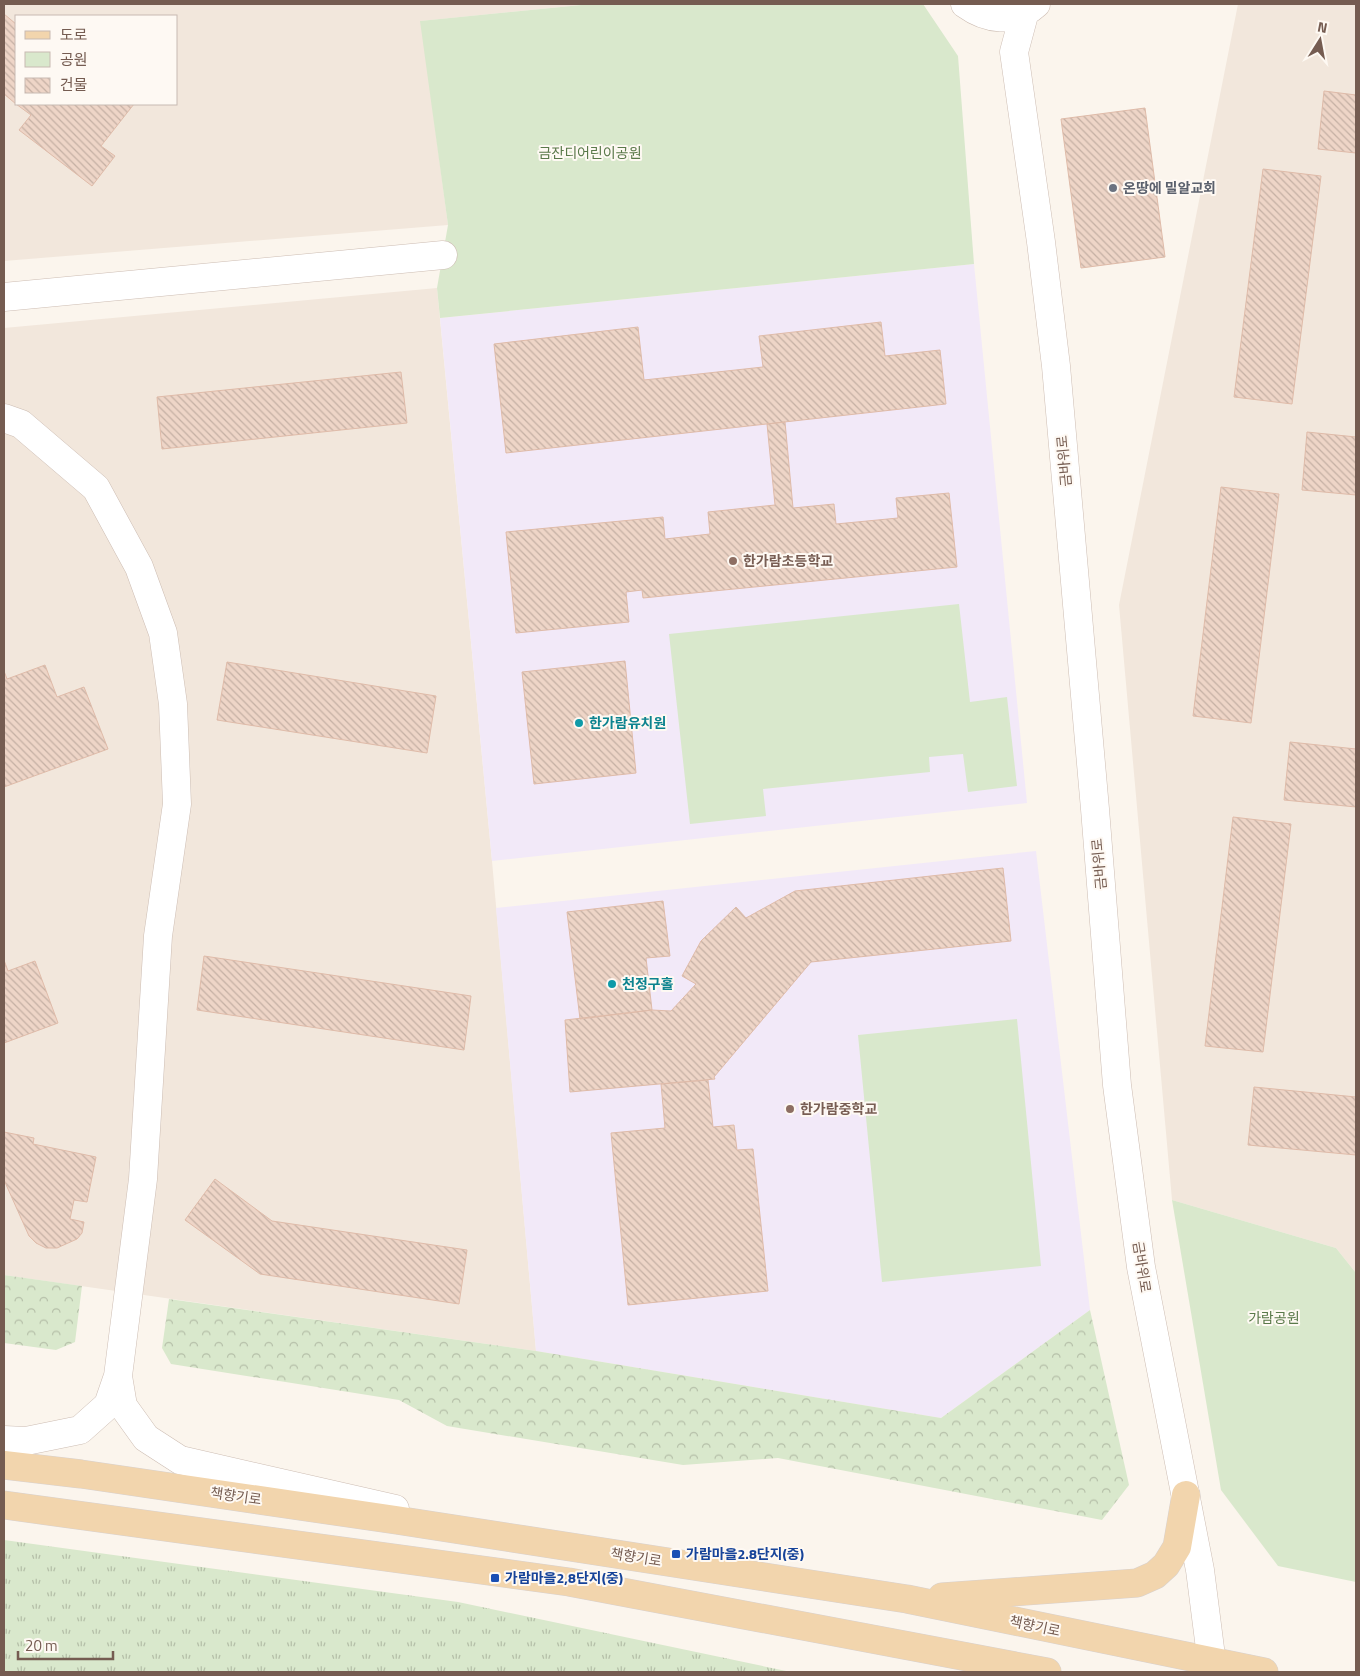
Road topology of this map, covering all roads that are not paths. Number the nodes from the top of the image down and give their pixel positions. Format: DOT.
graph roads {
  1 [pos="1031,8"];
  2 [pos="975,9"];
  3 [pos="1014,52"];
  4 [pos="443,255"];
  5 [pos="4,296"];
  6 [pos="4,418"];
  7 [pos="118,1376"];
  8 [pos="4,1440"];
  9 [pos="4,1465"];
  10 [pos="1186,1495"];
  11 [pos="4,1505"];
  12 [pos="533,1540"];
  13 [pos="907,1599"];
  14 [pos="1212,1667"];
  15 [pos="1047,1672"];
  16 [pos="1264,1672"];
  1 -- 2 [label="street"];
  1 -- 3 [label="street"];
  2 -- 3 [label="street"];
  3 -- 10 [label="street, 금바위로"];
  4 -- 5 [label="street"];
  6 -- 7 [label="street"];
  7 -- 8 [label="street"];
  7 -- 12 [label="street"];
  9 -- 12 [label="main road, 책향기로"];
  10 -- 13 [label="main road"];
  10 -- 14 [label="street, 금바위로"];
  11 -- 15 [label="main road"];
  12 -- 13 [label="main road, 책향기로"];
  13 -- 14 [label="main road, 책향기로"];
  14 -- 16 [label="main road, 책향기로"];
}
